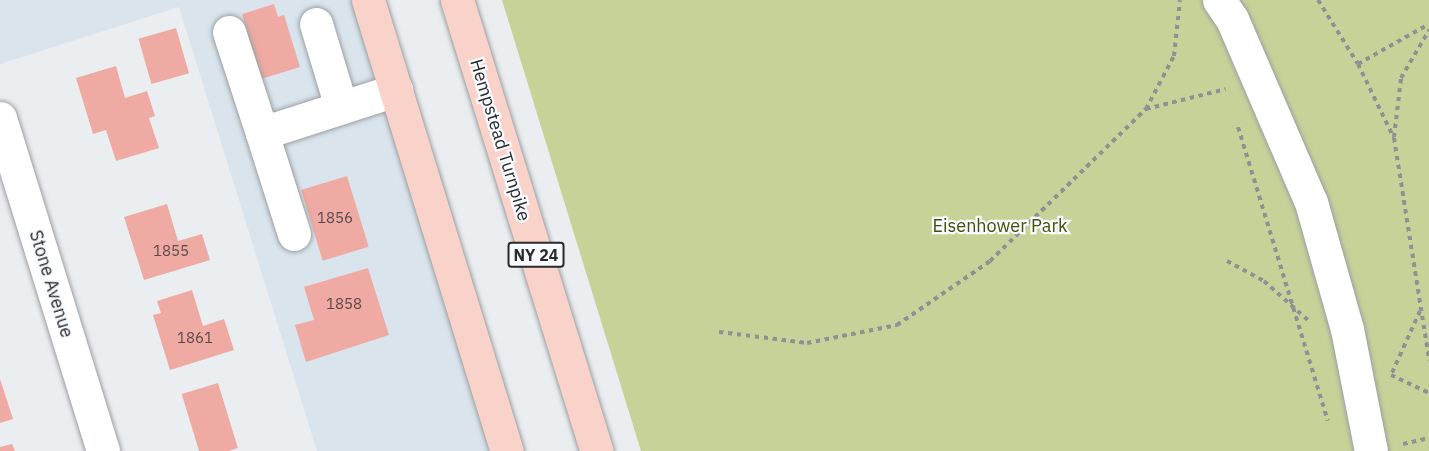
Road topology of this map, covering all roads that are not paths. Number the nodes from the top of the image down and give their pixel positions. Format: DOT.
graph roads {
  1 [pos="368,0"];
  2 [pos="457,0"];
  3 [pos="1219,0"];
  4 [pos="316,24"];
  5 [pos="229,32"];
  6 [pos="396,90"];
  7 [pos="341,107"];
  8 [pos="0,118"];
  9 [pos="262,133"];
  10 [pos="294,234"];
  11 [pos="103,451"];
  12 [pos="507,451"];
  13 [pos="597,451"];
  14 [pos="1371,451"];
  1 -- 6 [label="main road"];
  2 -- 13 [label="main road, Hempstead Turnpike / NY 24"];
  3 -- 14 [label="street"];
  4 -- 7 [label="street"];
  5 -- 9 [label="street"];
  6 -- 7 [label="street"];
  6 -- 12 [label="main road"];
  7 -- 9 [label="street"];
  8 -- 11 [label="street, Stone Avenue"];
  9 -- 10 [label="street"];
}
